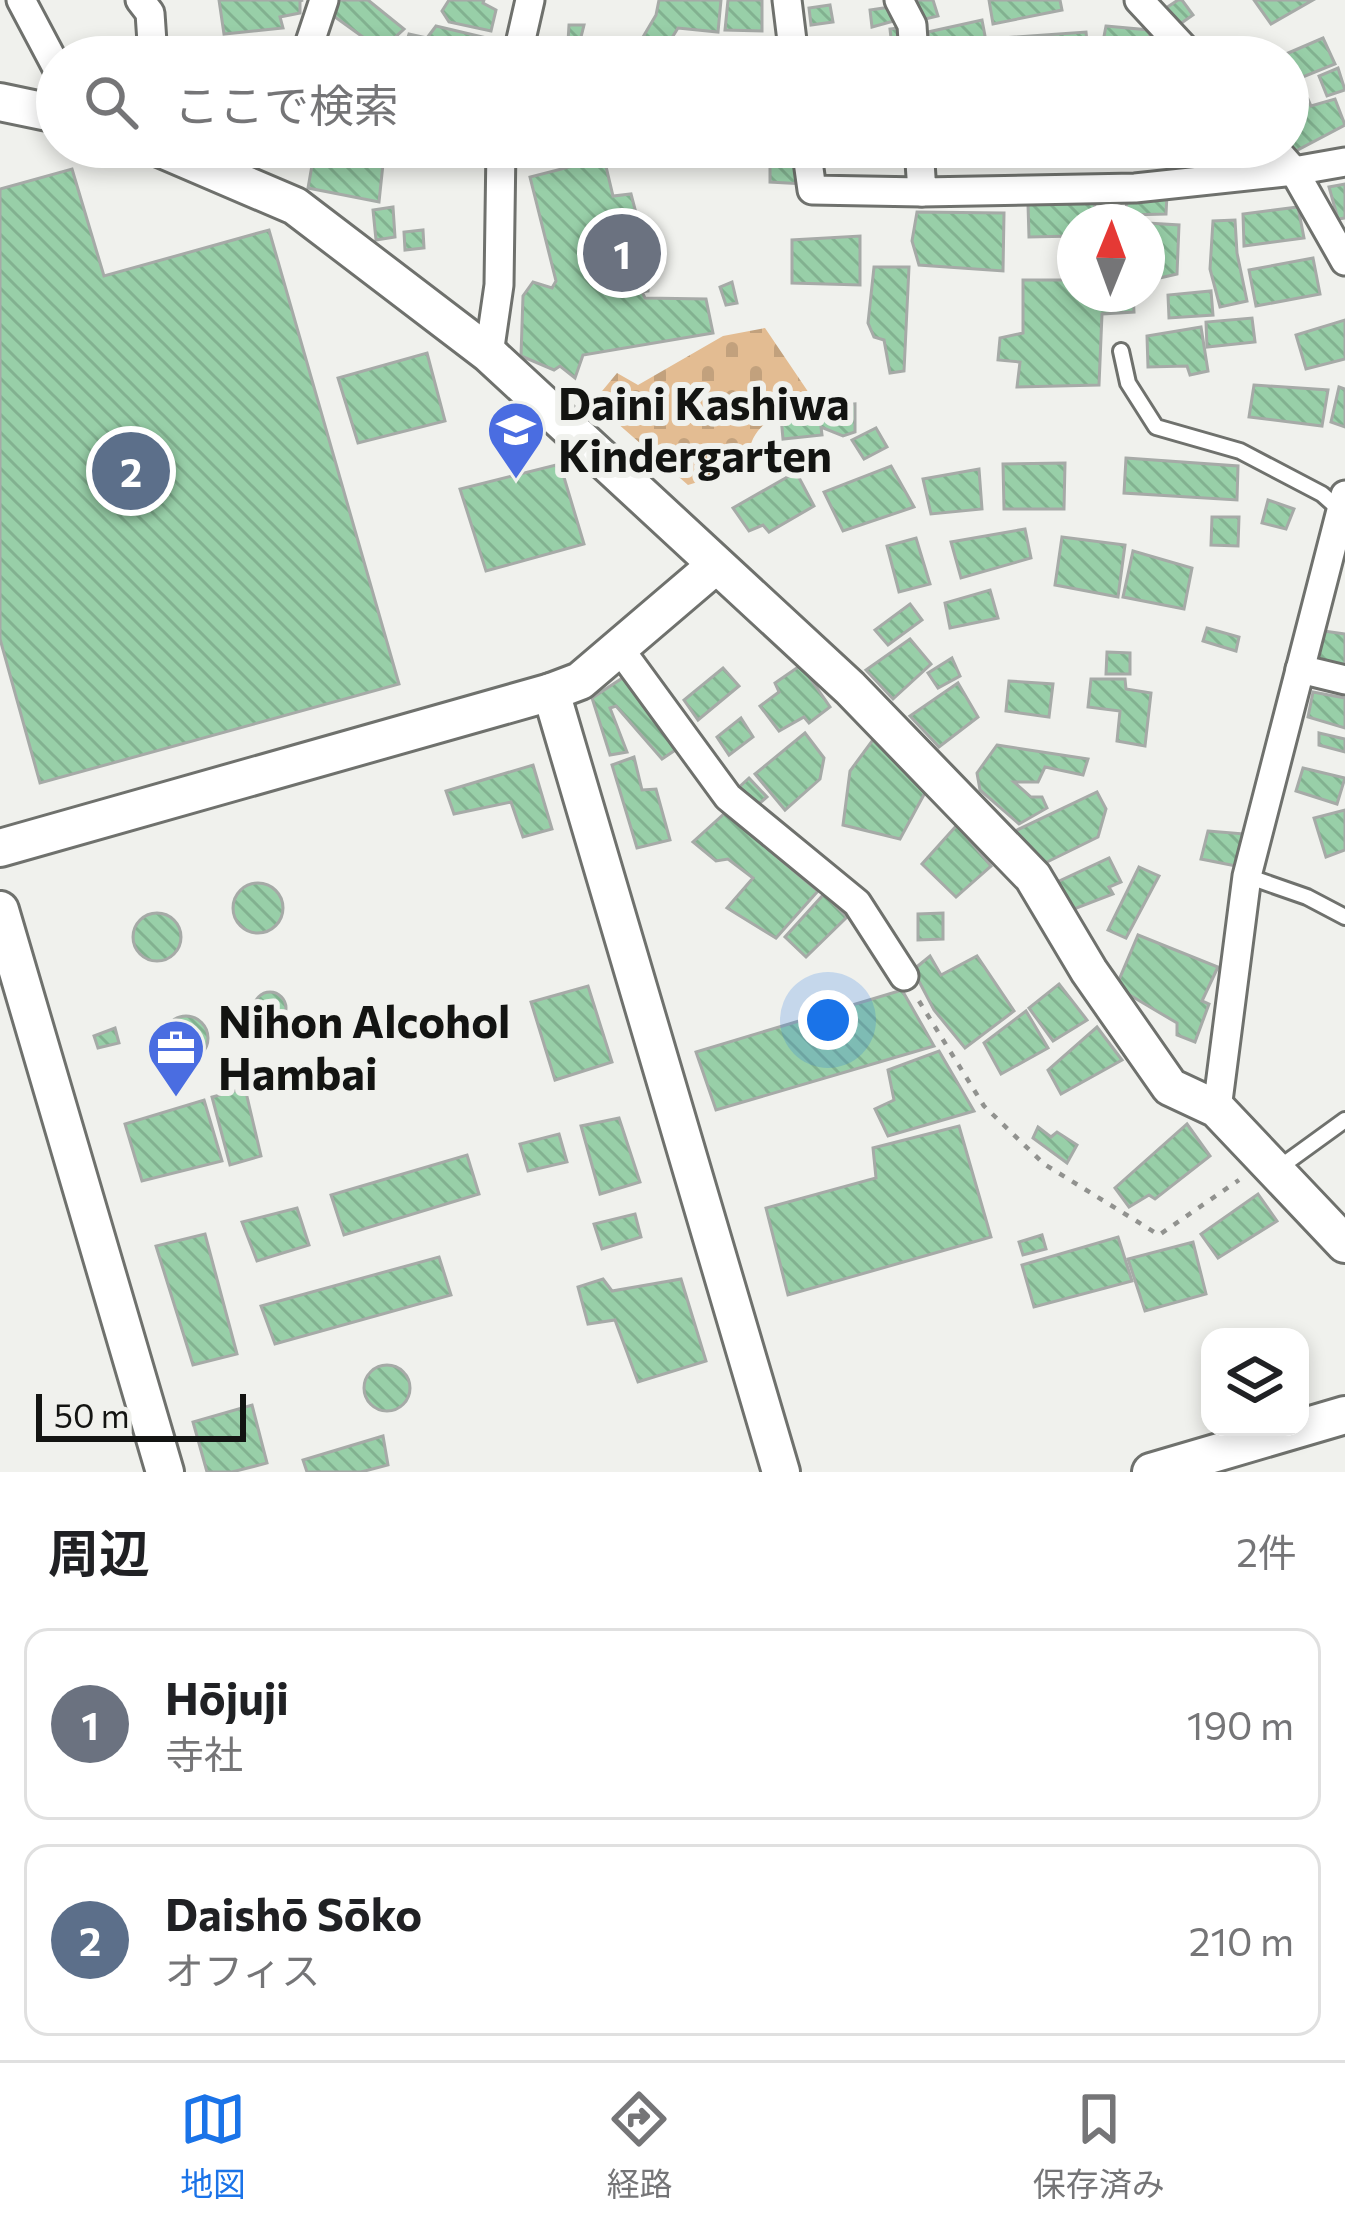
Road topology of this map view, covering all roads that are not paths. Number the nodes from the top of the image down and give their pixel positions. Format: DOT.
graph roads {
  1 [pos="21,0"];
  2 [pos="143,0"];
  3 [pos="324,0"];
  4 [pos="530,0"];
  5 [pos="787,0"];
  6 [pos="899,0"];
  7 [pos="1139,0"];
  8 [pos="40,36"];
  9 [pos="152,36"];
  10 [pos="312,36"];
  11 [pos="522,36"];
  12 [pos="791,36"];
  13 [pos="913,36"];
  14 [pos="1172,36"];
  15 [pos="0,103"];
  16 [pos="36,110"];
  17 [pos="1345,162"];
  18 [pos="207,168"];
  19 [pos="501,168"];
  20 [pos="809,168"];
  21 [pos="920,168"];
  22 [pos="1292,168"];
  23 [pos="1294,171"];
  24 [pos="922,192"];
  25 [pos="1345,261"];
  26 [pos="1121,351"];
  27 [pos="489,354"];
  28 [pos="1343,503"];
  29 [pos="716,565"];
  30 [pos="619,648"];
  31 [pos="1300,669"];
  32 [pos="1345,680"];
  33 [pos="551,692"];
  34 [pos="0,848"];
  35 [pos="1247,876"];
  36 [pos="0,910"];
  37 [pos="1345,917"];
  38 [pos="904,976"];
  39 [pos="1217,1109"];
  40 [pos="1345,1120"];
  41 [pos="1271,1166"];
  42 [pos="1345,1244"];
  43 [pos="1345,1415"];
  44 [pos="165,1472"];
  45 [pos="782,1472"];
  46 [pos="1151,1472"];
  1 -- 8 [label="street"];
  2 -- 9 [label="street"];
  3 -- 10 [label="street"];
  4 -- 11 [label="street"];
  5 -- 12 [label="street"];
  6 -- 13 [label="street"];
  7 -- 14 [label="street"];
  15 -- 16 [label="street"];
  17 -- 23 [label="street"];
  18 -- 27 [label="street"];
  19 -- 27 [label="street"];
  20 -- 24 [label="street"];
  21 -- 24 [label="street"];
  22 -- 23 [label="street"];
  23 -- 24 [label="street"];
  23 -- 25 [label="street"];
  26 -- 28 [label="lane"];
  27 -- 29 [label="street"];
  28 -- 31 [label="street"];
  29 -- 30 [label="street"];
  29 -- 39 [label="street"];
  30 -- 33 [label="street"];
  30 -- 38 [label="street"];
  31 -- 32 [label="street"];
  31 -- 35 [label="street"];
  33 -- 34 [label="street"];
  33 -- 45 [label="street"];
  35 -- 37 [label="lane"];
  35 -- 39 [label="street"];
  36 -- 44 [label="street"];
  39 -- 41 [label="street"];
  40 -- 41 [label="lane"];
  41 -- 42 [label="street"];
  43 -- 46 [label="street"];
}
